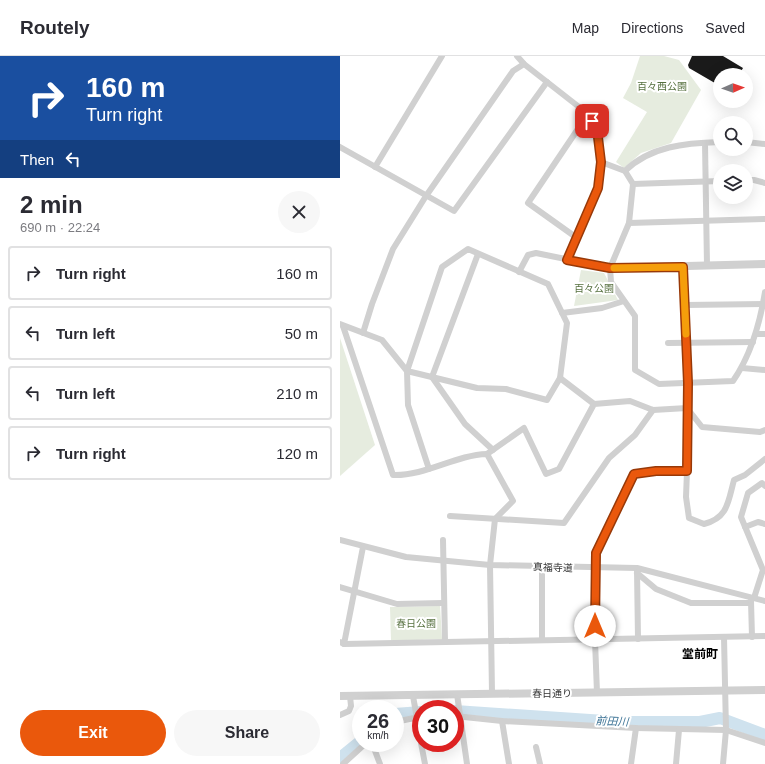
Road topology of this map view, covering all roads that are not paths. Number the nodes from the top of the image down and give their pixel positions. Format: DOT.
graph roads {
  1 [pos="442,56"];
  2 [pos="517,56"];
  3 [pos="524,64"];
  4 [pos="547,82"];
  5 [pos="588,114"];
  6 [pos="713,142"];
  7 [pos="705,143"];
  8 [pos="753,143"];
  9 [pos="765,144"];
  10 [pos="340,147"];
  11 [pos="601,162"];
  12 [pos="375,167"];
  13 [pos="625,171"];
  14 [pos="753,180"];
  15 [pos="706,181"];
  16 [pos="713,181"];
  17 [pos="765,183"];
  18 [pos="632,184"];
  19 [pos="426,196"];
  20 [pos="765,218"];
  21 [pos="708,220"];
  22 [pos="630,223"];
  23 [pos="577,238"];
  24 [pos="478,254"];
  25 [pos="567,260"];
  26 [pos="765,264"];
  27 [pos="707,266"];
  28 [pos="683,267"];
  29 [pos="610,268"];
  30 [pos="519,272"];
  31 [pos="765,292"];
  32 [pos="624,301"];
  33 [pos="764,304"];
  34 [pos="684,305"];
  35 [pos="562,312"];
  36 [pos="342,325"];
  37 [pos="363,333"];
  38 [pos="756,334"];
  39 [pos="765,334"];
  40 [pos="686,342"];
  41 [pos="753,342"];
  42 [pos="668,343"];
  43 [pos="742,368"];
  44 [pos="765,370"];
  45 [pos="407,371"];
  46 [pos="432,377"];
  47 [pos="560,378"];
  48 [pos="688,383"];
  49 [pos="594,404"];
  50 [pos="687,408"];
  51 [pos="653,410"];
  52 [pos="765,430"];
  53 [pos="494,450"];
  54 [pos="487,454"];
  55 [pos="765,459"];
  56 [pos="429,469"];
  57 [pos="687,471"];
  58 [pos="765,486"];
  59 [pos="450,516"];
  60 [pos="495,519"];
  61 [pos="765,524"];
  62 [pos="745,527"];
  63 [pos="340,540"];
  64 [pos="443,540"];
  65 [pos="363,547"];
  66 [pos="442,560"];
  67 [pos="490,565"];
  68 [pos="542,567"];
  69 [pos="763,567"];
  70 [pos="596,568"];
  71 [pos="637,570"];
  72 [pos="340,587"];
  73 [pos="355,591"];
  74 [pos="752,599"];
  75 [pos="765,601"];
  76 [pos="443,603"];
  77 [pos="765,636"];
  78 [pos="724,637"];
  79 [pos="752,637"];
  80 [pos="638,639"];
  81 [pos="492,640"];
  82 [pos="542,640"];
  83 [pos="595,640"];
  84 [pos="445,642"];
  85 [pos="342,643"];
  86 [pos="765,690"];
  87 [pos="725,691"];
  88 [pos="492,692"];
  89 [pos="598,693"];
  90 [pos="457,694"];
  91 [pos="340,696"];
  92 [pos="350,696"];
  93 [pos="413,696"];
  94 [pos="414,700"];
  95 [pos="457,700"];
  96 [pos="340,715"];
  97 [pos="464,717"];
  98 [pos="502,721"];
  99 [pos="636,728"];
  100 [pos="679,730"];
  101 [pos="726,730"];
  102 [pos="765,743"];
  103 [pos="536,747"];
  104 [pos="464,750"];
  105 [pos="356,752"];
  106 [pos="375,752"];
  107 [pos="423,752"];
  108 [pos="343,764"];
  109 [pos="380,764"];
  110 [pos="425,764"];
  111 [pos="467,764"];
  112 [pos="510,764"];
  113 [pos="540,764"];
  114 [pos="632,764"];
  115 [pos="676,764"];
  116 [pos="723,764"];
  1 -- 12 [label="street"];
  2 -- 3 [label="street"];
  3 -- 4 [label="street"];
  3 -- 19 [label="street"];
  4 -- 5 [label="street"];
  4 -- 19 [label="street"];
  5 -- 11 [label="street"];
  5 -- 23 [label="street"];
  6 -- 7 [label="street"];
  7 -- 13 [label="street"];
  7 -- 15 [label="street"];
  8 -- 9 [label="street"];
  10 -- 12 [label="street"];
  11 -- 13 [label="street"];
  11 -- 23 [label="street"];
  12 -- 19 [label="street"];
  13 -- 18 [label="street"];
  14 -- 17 [label="street"];
  15 -- 16 [label="street"];
  15 -- 18 [label="street"];
  15 -- 21 [label="street"];
  18 -- 22 [label="street"];
  19 -- 37 [label="street"];
  20 -- 21 [label="street"];
  21 -- 22 [label="street"];
  21 -- 27 [label="street"];
  22 -- 29 [label="street"];
  23 -- 25 [label="street"];
  24 -- 30 [label="street"];
  24 -- 45 [label="street"];
  24 -- 46 [label="street"];
  25 -- 29 [label="street"];
  25 -- 30 [label="street"];
  26 -- 27 [label="street"];
  27 -- 28 [label="street"];
  28 -- 29 [label="street"];
  28 -- 34 [label="street"];
  29 -- 32 [label="street"];
  30 -- 35 [label="street"];
  31 -- 33 [label="street"];
  32 -- 35 [label="street"];
  32 -- 48 [label="street"];
  33 -- 34 [label="street"];
  33 -- 38 [label="street"];
  34 -- 40 [label="street"];
  35 -- 47 [label="street"];
  36 -- 37 [label="street"];
  36 -- 56 [label="street"];
  37 -- 45 [label="street"];
  38 -- 39 [label="street"];
  38 -- 41 [label="street"];
  40 -- 41 [label="street"];
  40 -- 42 [label="street"];
  40 -- 48 [label="street"];
  41 -- 43 [label="street"];
  43 -- 44 [label="street"];
  43 -- 48 [label="street"];
  45 -- 46 [label="street"];
  45 -- 56 [label="street"];
  46 -- 47 [label="street"];
  46 -- 53 [label="street"];
  47 -- 49 [label="street"];
  48 -- 50 [label="street"];
  49 -- 51 [label="street"];
  49 -- 53 [label="street"];
  50 -- 51 [label="street"];
  50 -- 52 [label="street"];
  50 -- 57 [label="street"];
  51 -- 60 [label="street"];
  53 -- 54 [label="street"];
  54 -- 56 [label="street"];
  54 -- 60 [label="street"];
  55 -- 57 [label="street"];
  57 -- 70 [label="street"];
  58 -- 62 [label="street"];
  59 -- 60 [label="street"];
  60 -- 67 [label="street"];
  61 -- 62 [label="street"];
  62 -- 69 [label="street"];
  63 -- 65 [label="street, 真福寺道"];
  64 -- 66 [label="street"];
  65 -- 66 [label="street, 真福寺道"];
  65 -- 73 [label="street"];
  66 -- 67 [label="street, 真福寺道"];
  66 -- 76 [label="street"];
  67 -- 68 [label="street, 真福寺道"];
  67 -- 81 [label="street"];
  68 -- 70 [label="street, 真福寺道"];
  68 -- 82 [label="street"];
  69 -- 74 [label="street"];
  70 -- 71 [label="street, 真福寺道"];
  70 -- 83 [label="street"];
  71 -- 74 [label="street, 真福寺道"];
  71 -- 74 [label="street"];
  71 -- 80 [label="street"];
  72 -- 73 [label="street"];
  73 -- 76 [label="street"];
  73 -- 85 [label="street"];
  74 -- 75 [label="street, 真福寺道"];
  74 -- 79 [label="street"];
  76 -- 84 [label="street"];
  77 -- 79 [label="street"];
  78 -- 79 [label="street"];
  78 -- 80 [label="street"];
  78 -- 87 [label="street"];
  80 -- 83 [label="street"];
  81 -- 82 [label="street"];
  81 -- 84 [label="street"];
  81 -- 88 [label="street"];
  82 -- 83 [label="street"];
  83 -- 89 [label="street"];
  84 -- 85 [label="street"];
  86 -- 87 [label="street, 春日通り"];
  87 -- 89 [label="street, 春日通り"];
  87 -- 101 [label="street"];
  88 -- 89 [label="street, 春日通り"];
  88 -- 90 [label="street, 春日通り"];
  90 -- 93 [label="street, 春日通り"];
  90 -- 95 [label="street"];
  91 -- 92 [label="street, 春日通り"];
  92 -- 93 [label="street, 春日通り"];
  92 -- 96 [label="street"];
  93 -- 94 [label="street"];
  97 -- 98 [label="street"];
  98 -- 99 [label="street"];
  98 -- 112 [label="street"];
  99 -- 100 [label="street"];
  99 -- 114 [label="street"];
  100 -- 101 [label="street"];
  100 -- 115 [label="street"];
  101 -- 102 [label="street"];
  101 -- 116 [label="street"];
  103 -- 113 [label="street"];
  104 -- 111 [label="street"];
  105 -- 108 [label="street"];
  106 -- 109 [label="street"];
  107 -- 110 [label="street"];
}
